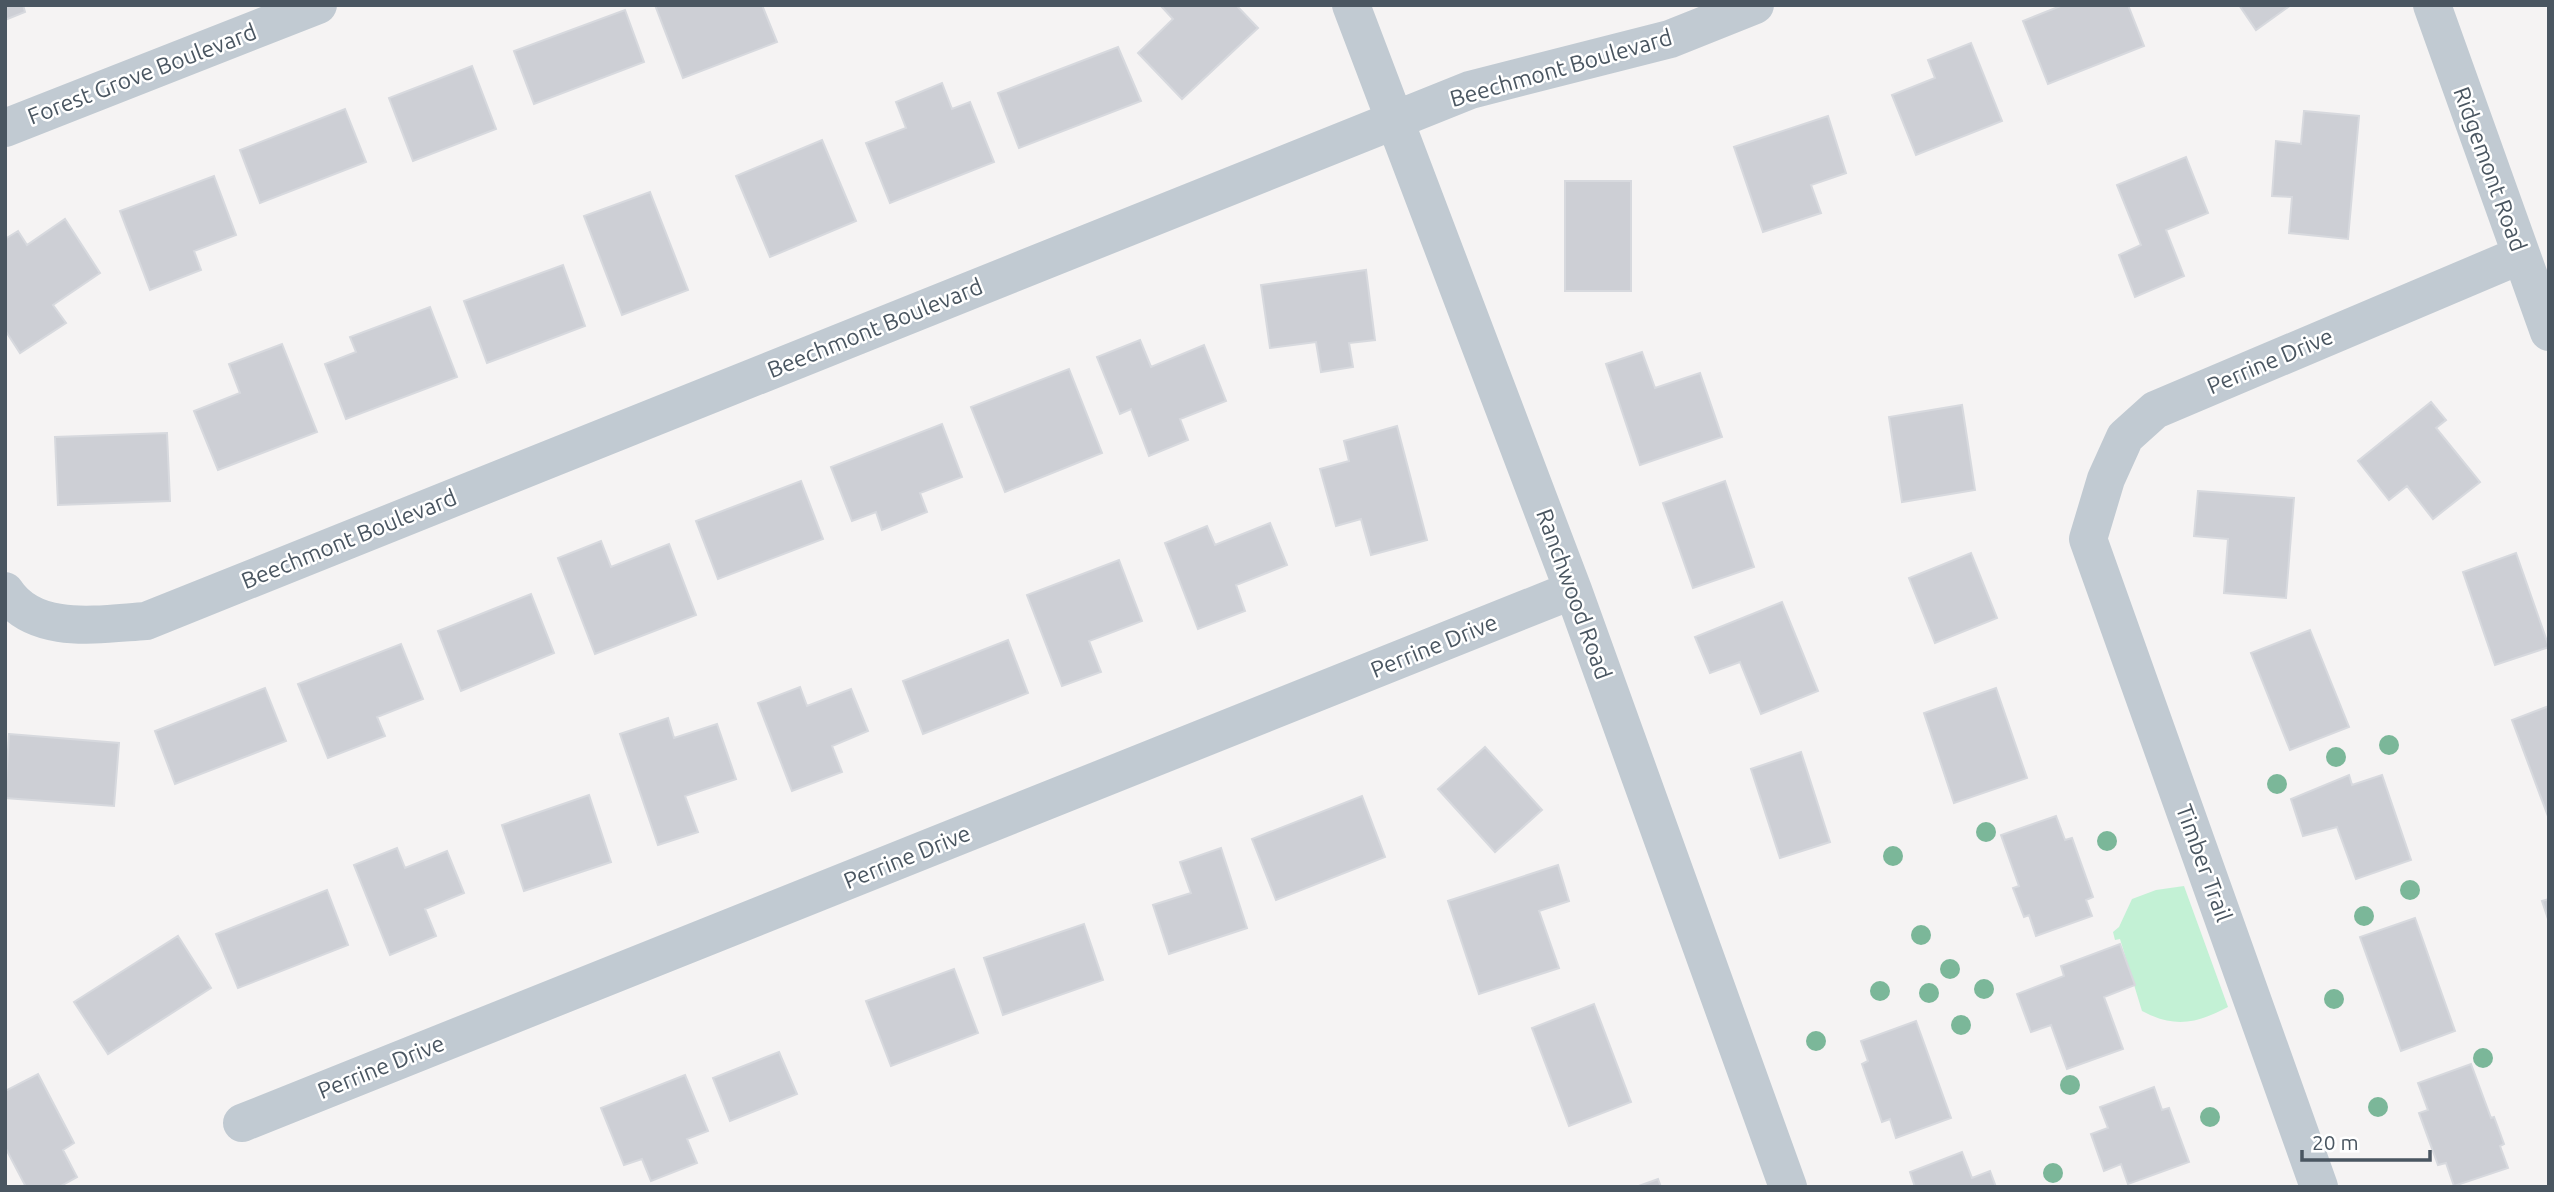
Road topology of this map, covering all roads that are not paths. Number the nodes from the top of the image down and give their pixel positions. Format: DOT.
graph roads {
  1 [pos="318,5"];
  2 [pos="1351,5"];
  3 [pos="1755,5"];
  4 [pos="2432,5"];
  5 [pos="1394,120"];
  6 [pos="5,128"];
  7 [pos="2521,255"];
  8 [pos="2549,332"];
  9 [pos="2088,539"];
  10 [pos="1573,590"];
  11 [pos="5,591"];
  12 [pos="242,1123"];
  13 [pos="1788,1187"];
  14 [pos="2319,1187"];
  1 -- 6 [label="street, Forest Grove Boulevard"];
  2 -- 5 [label="street, Ranchwood Road"];
  3 -- 5 [label="street, Beechmont Boulevard"];
  4 -- 7 [label="street, Ridgemont Road"];
  5 -- 10 [label="street, Ranchwood Road"];
  5 -- 11 [label="street, Beechmont Boulevard"];
  7 -- 8 [label="street, Ridgemont Road"];
  7 -- 9 [label="street, Perrine Drive"];
  9 -- 14 [label="street, Timber Trail"];
  10 -- 12 [label="street, Perrine Drive"];
  10 -- 13 [label="street, Ranchwood Road"];
}
